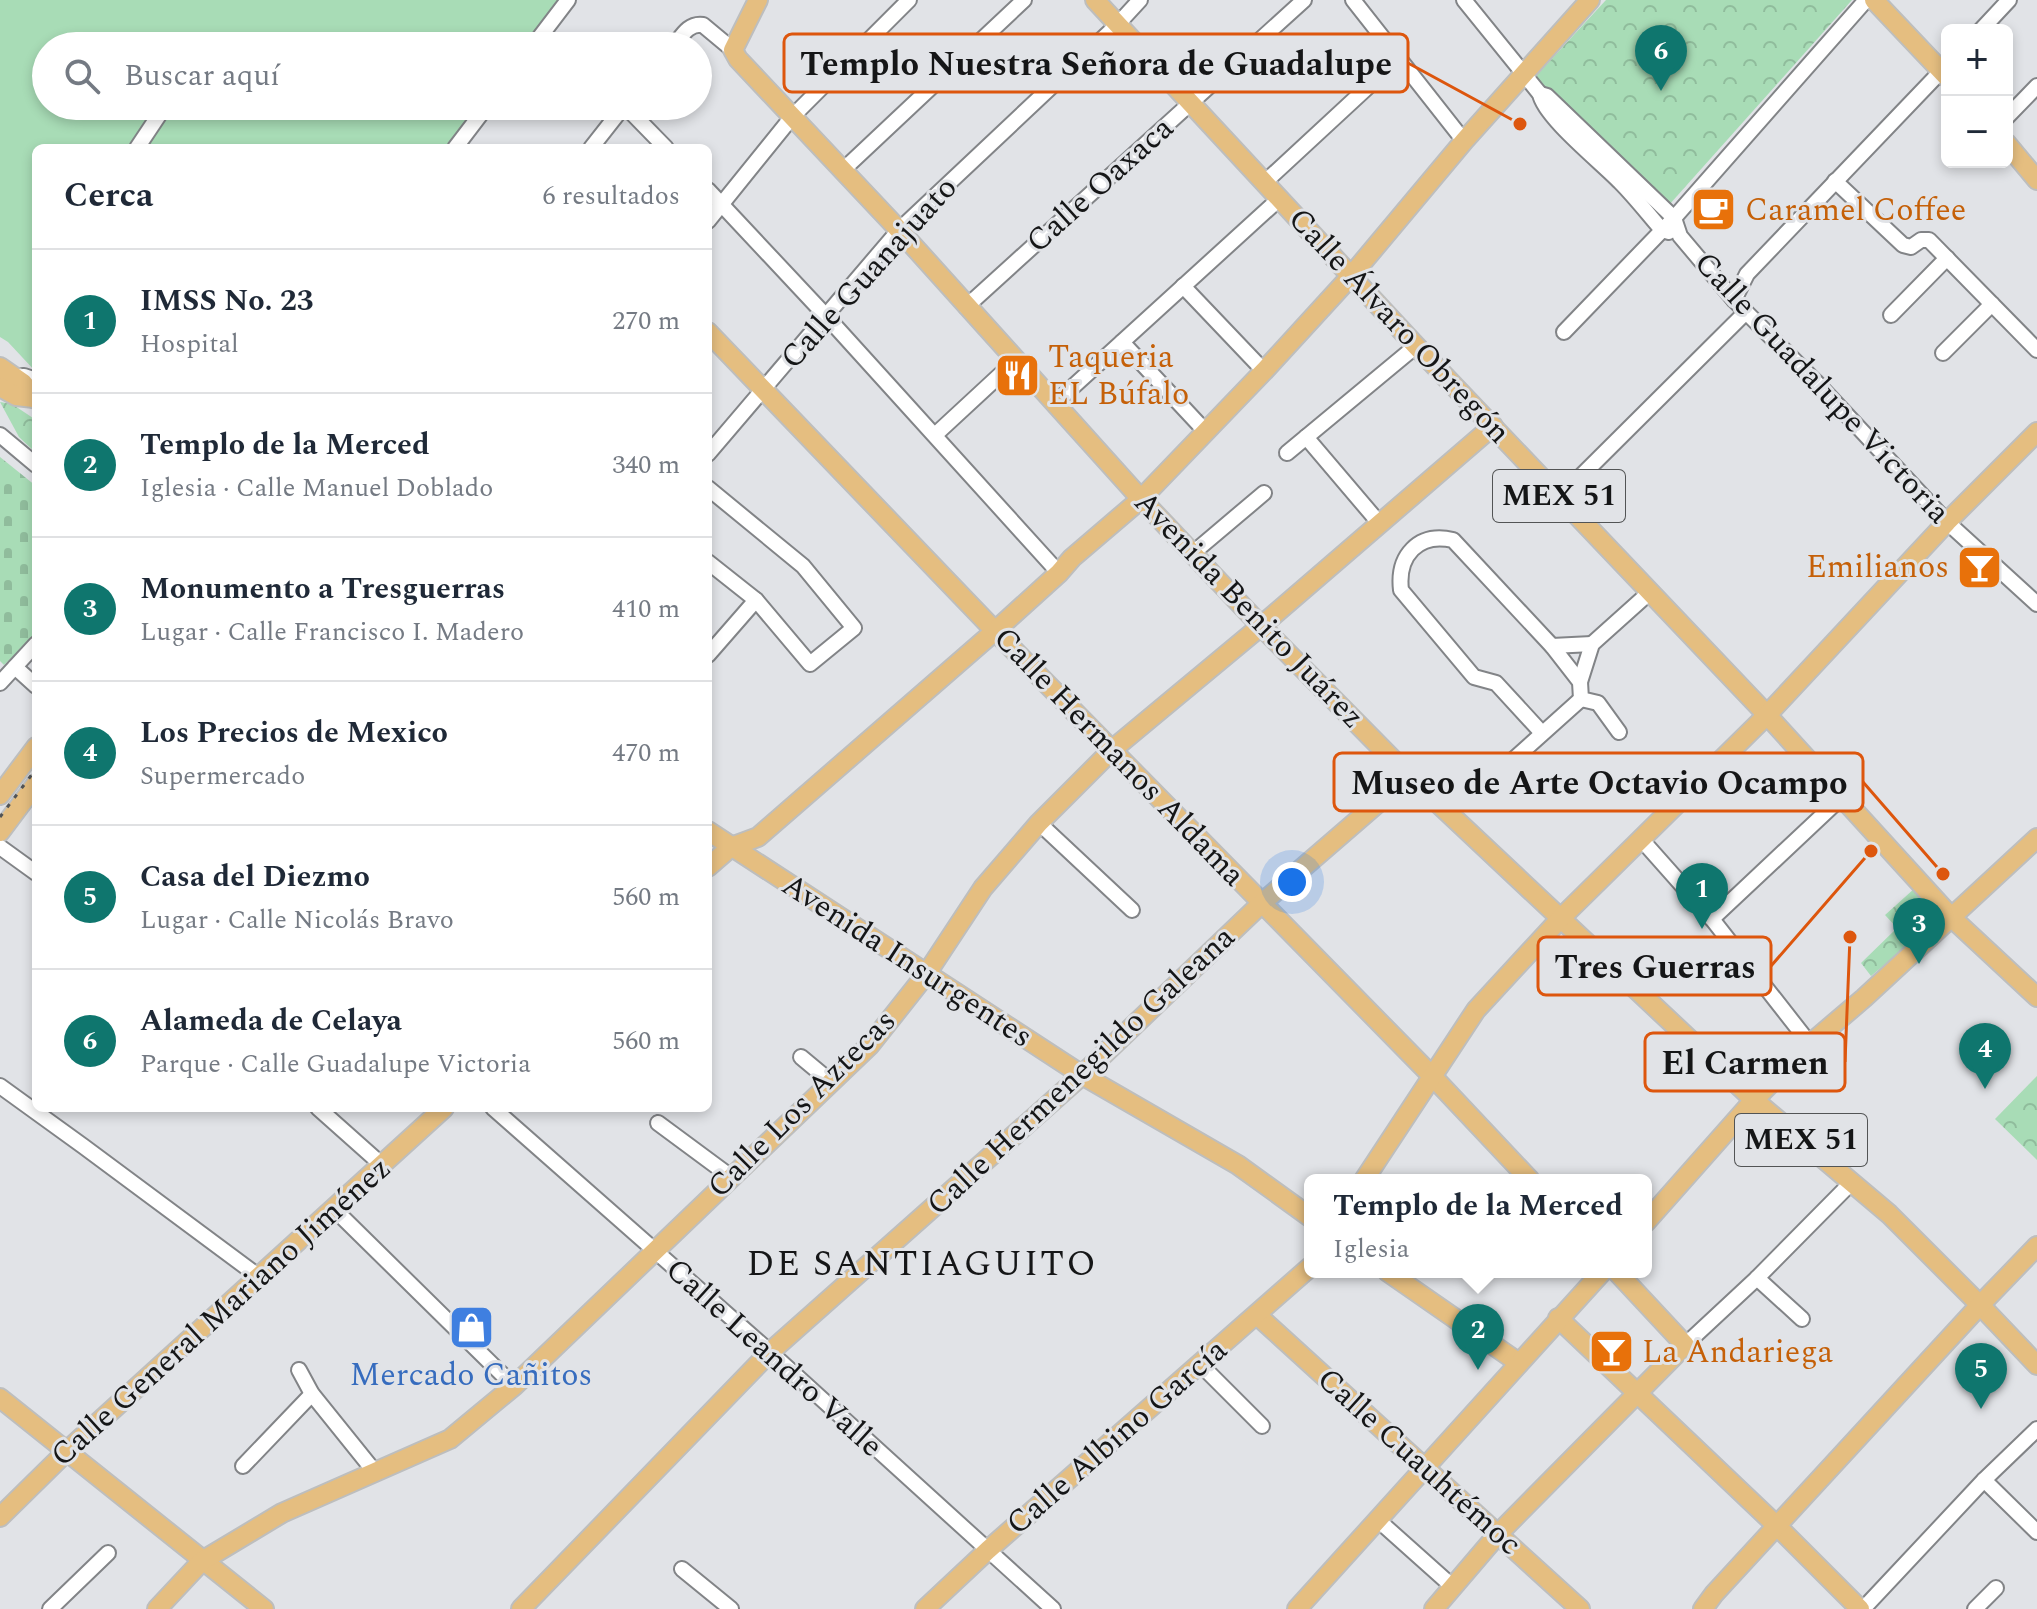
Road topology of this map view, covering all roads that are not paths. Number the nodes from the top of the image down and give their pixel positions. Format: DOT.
graph roads {
  1 [pos="568,0"];
  2 [pos="909,0"];
  3 [pos="1024,0"];
  4 [pos="1095,0"];
  5 [pos="1140,0"];
  6 [pos="1304,0"];
  7 [pos="1353,0"];
  8 [pos="1464,0"];
  9 [pos="1866,0"];
  10 [pos="1874,0"];
  11 [pos="2009,0"];
  12 [pos="1579,4"];
  13 [pos="757,5"];
  14 [pos="1853,7"];
  15 [pos="1987,24"];
  16 [pos="1117,25"];
  17 [pos="544,32"];
  18 [pos="686,32"];
  19 [pos="711,32"];
  20 [pos="712,32"];
  21 [pos="733,50"];
  22 [pos="1398,59"];
  23 [pos="1941,67"];
  24 [pos="1523,73"];
  25 [pos="1941,75"];
  26 [pos="2037,86"];
  27 [pos="1540,94"];
  28 [pos="1190,103"];
  29 [pos="2013,111"];
  30 [pos="792,117"];
  31 [pos="156,120"];
  32 [pos="476,120"];
  33 [pos="613,120"];
  34 [pos="638,120"];
  35 [pos="1464,141"];
  36 [pos="140,144"];
  37 [pos="458,144"];
  38 [pos="594,144"];
  39 [pos="662,144"];
  40 [pos="2013,151"];
  41 [pos="843,170"];
  42 [pos="2037,180"];
  43 [pos="1835,181"];
  44 [pos="1264,183"];
  45 [pos="712,194"];
  46 [pos="1279,199"];
  47 [pos="722,204"];
  48 [pos="712,216"];
  49 [pos="1674,218"];
  50 [pos="899,230"];
  51 [pos="1662,230"];
  52 [pos="1680,236"];
  53 [pos="1947,258"];
  54 [pos="1351,276"];
  55 [pos="1183,286"];
  56 [pos="1734,300"];
  57 [pos="1992,304"];
  58 [pos="966,307"];
  59 [pos="1746,312"];
  60 [pos="1891,315"];
  61 [pos="827,317"];
  62 [pos="1564,332"];
  63 [pos="712,336"];
  64 [pos="1122,342"];
  65 [pos="1416,346"];
  66 [pos="2037,350"];
  67 [pos="1943,353"];
  68 [pos="1015,361"];
  69 [pos="1264,371"];
  70 [pos="5,377"];
  71 [pos="764,389"];
  72 [pos="32,390"];
  73 [pos="1054,404"];
  74 [pos="1493,426"];
  75 [pos="0,428"];
  76 [pos="1206,432"];
  77 [pos="2037,432"];
  78 [pos="935,435"];
  79 [pos="1306,437"];
  80 [pos="5,439"];
  81 [pos="712,449"];
  82 [pos="1287,453"];
  83 [pos="32,462"];
  84 [pos="712,491"];
  85 [pos="1264,493"];
  86 [pos="1560,497"];
  87 [pos="1141,499"];
  88 [pos="1947,522"];
  89 [pos="1380,524"];
  90 [pos="1193,553"];
  91 [pos="712,570"];
  92 [pos="1059,573"];
  93 [pos="1650,592"];
  94 [pos="756,600"];
  95 [pos="2037,604"];
  96 [pos="1261,626"];
  97 [pos="995,631"];
  98 [pos="1592,644"];
  99 [pos="1552,646"];
  100 [pos="32,648"];
  101 [pos="712,650"];
  102 [pos="15,667"];
  103 [pos="32,682"];
  104 [pos="1580,682"];
  105 [pos="0,683"];
  106 [pos="1581,699"];
  107 [pos="1767,715"];
  108 [pos="1619,732"];
  109 [pos="1542,733"];
  110 [pos="1113,749"];
  111 [pos="32,752"];
  112 [pos="1503,769"];
  113 [pos="1409,776"];
  114 [pos="32,789"];
  115 [pos="0,795"];
  116 [pos="1842,797"];
  117 [pos="1039,823"];
  118 [pos="0,832"];
  119 [pos="712,834"];
  120 [pos="2037,838"];
  121 [pos="1641,839"];
  122 [pos="0,847"];
  123 [pos="731,847"];
  124 [pos="32,864"];
  125 [pos="712,864"];
  126 [pos="1262,903"];
  127 [pos="1132,910"];
  128 [pos="1952,918"];
  129 [pos="1560,919"];
  130 [pos="1712,919"];
  131 [pos="927,973"];
  132 [pos="2037,997"];
  133 [pos="1810,1044"];
  134 [pos="801,1057"];
  135 [pos="1082,1075"];
  136 [pos="1433,1077"];
  137 [pos="831,1082"];
  138 [pos="0,1086"];
  139 [pos="1754,1100"];
  140 [pos="32,1110"];
  141 [pos="35,1112"];
  142 [pos="322,1112"];
  143 [pos="440,1112"];
  144 [pos="498,1112"];
  145 [pos="658,1123"];
  146 [pos="382,1165"];
  147 [pos="1368,1174"];
  148 [pos="1524,1174"];
  149 [pos="731,1177"];
  150 [pos="1852,1182"];
  151 [pos="333,1208"];
  152 [pos="1304,1213"];
  153 [pos="1652,1215"];
  154 [pos="2037,1246"];
  155 [pos="654,1250"];
  156 [pos="1304,1272"];
  157 [pos="258,1276"];
  158 [pos="1397,1278"];
  159 [pos="1596,1278"];
  160 [pos="1623,1278"];
  161 [pos="1757,1278"];
  162 [pos="1980,1305"];
  163 [pos="1257,1315"];
  164 [pos="1558,1318"];
  165 [pos="1802,1319"];
  166 [pos="1685,1345"];
  167 [pos="770,1352"];
  168 [pos="1519,1363"];
  169 [pos="1200,1364"];
  170 [pos="2037,1365"];
  171 [pos="299,1370"];
  172 [pos="514,1386"];
  173 [pos="1637,1392"];
  174 [pos="312,1394"];
  175 [pos="0,1398"];
  176 [pos="1262,1426"];
  177 [pos="2037,1429"];
  178 [pos="67,1451"];
  179 [pos="243,1466"];
  180 [pos="1426,1467"];
  181 [pos="374,1471"];
  182 [pos="1984,1480"];
  183 [pos="0,1517"];
  184 [pos="1378,1520"];
  185 [pos="1778,1527"];
  186 [pos="2037,1532"];
  187 [pos="1498,1534"];
  188 [pos="988,1550"];
  189 [pos="108,1553"];
  190 [pos="202,1561"];
  191 [pos="682,1569"];
  192 [pos="1453,1587"];
  193 [pos="1996,1588"];
  194 [pos="261,1608"];
  195 [pos="50,1609"];
  196 [pos="157,1609"];
  197 [pos="521,1609"];
  198 [pos="731,1609"];
  199 [pos="925,1609"];
  200 [pos="1053,1609"];
  201 [pos="1297,1609"];
  202 [pos="1434,1609"];
  203 [pos="1580,1609"];
  204 [pos="1703,1609"];
  205 [pos="1861,1609"];
  206 [pos="1975,1609"];
  1 -- 17 [label="street"];
  2 -- 30 [label="street"];
  3 -- 41 [label="street"];
  4 -- 16 [label="main road, Calle Álvaro Obregón / MEX 51"];
  5 -- 16 [label="street, Calle Guanajuato"];
  6 -- 28 [label="street, Calle Oaxaca"];
  7 -- 22 [label="street"];
  8 -- 24 [label="street"];
  9 -- 14 [label="street"];
  10 -- 23 [label="main road"];
  11 -- 15 [label="street"];
  12 -- 24 [label="main road"];
  13 -- 21 [label="main road"];
  14 -- 49 [label="street"];
  16 -- 28 [label="main road, Calle Álvaro Obregón / MEX 51"];
  16 -- 50 [label="street, Calle Guanajuato"];
  18 -- 19 [label="street"];
  20 -- 21 [label="street"];
  21 -- 30 [label="main road, Avenida Benito Juárez"];
  22 -- 35 [label="street"];
  22 -- 44 [label="street"];
  24 -- 27 [label="street"];
  24 -- 35 [label="main road"];
  25 -- 43 [label="street"];
  26 -- 29 [label="street"];
  27 -- 49 [label="street, Calle Guadalupe Victoria"];
  27 -- 51 [label="street, Calle Guadalupe Victoria"];
  28 -- 44 [label="main road, Calle Álvaro Obregón / MEX 51"];
  28 -- 58 [label="street, Calle Oaxaca"];
  30 -- 41 [label="main road, Avenida Benito Juárez"];
  30 -- 47 [label="street"];
  31 -- 36 [label="street"];
  32 -- 37 [label="street"];
  33 -- 38 [label="street"];
  34 -- 39 [label="street"];
  35 -- 54 [label="main road"];
  40 -- 42 [label="main road"];
  41 -- 50 [label="main road, Avenida Benito Juárez"];
  43 -- 53 [label="street"];
  43 -- 56 [label="street"];
  44 -- 46 [label="main road, Calle Álvaro Obregón / MEX 51"];
  45 -- 47 [label="street"];
  46 -- 54 [label="main road, Calle Álvaro Obregón / MEX 51"];
  46 -- 55 [label="street"];
  47 -- 48 [label="street"];
  47 -- 61 [label="street"];
  49 -- 51 [label="street"];
  49 -- 52 [label="street, Calle Guadalupe Victoria"];
  50 -- 58 [label="main road, Avenida Benito Juárez"];
  50 -- 61 [label="street, Calle Guanajuato"];
  51 -- 52 [label="street, Calle Guadalupe Victoria"];
  51 -- 62 [label="street"];
  52 -- 56 [label="street, Calle Guadalupe Victoria"];
  53 -- 57 [label="street"];
  53 -- 60 [label="street"];
  54 -- 65 [label="main road, Calle Álvaro Obregón / MEX 51"];
  54 -- 69 [label="main road"];
  55 -- 64 [label="street"];
  55 -- 69 [label="street"];
  56 -- 59 [label="street, Calle Guadalupe Victoria"];
  57 -- 66 [label="street"];
  57 -- 67 [label="street"];
  58 -- 68 [label="main road, Avenida Benito Juárez"];
  59 -- 86 [label="street"];
  59 -- 88 [label="street, Calle Guadalupe Victoria"];
  61 -- 71 [label="street, Calle Guanajuato"];
  61 -- 78 [label="street"];
  63 -- 71 [label="main road, Calle Hermanos Aldama"];
  64 -- 73 [label="street"];
  64 -- 76 [label="street"];
  65 -- 74 [label="main road, Calle Álvaro Obregón / MEX 51"];
  65 -- 79 [label="street"];
  68 -- 73 [label="main road, Avenida Benito Juárez"];
  68 -- 78 [label="street"];
  69 -- 76 [label="main road"];
  70 -- 72 [label="main road"];
  71 -- 81 [label="street, Calle Guanajuato"];
  71 -- 97 [label="main road, Calle Hermanos Aldama"];
  73 -- 87 [label="main road, Avenida Benito Juárez"];
  74 -- 86 [label="main road, Calle Álvaro Obregón / MEX 51"];
  74 -- 89 [label="main road, Calle Los Aztecas"];
  75 -- 80 [label="street"];
  76 -- 87 [label="main road"];
  77 -- 88 [label="main road"];
  78 -- 92 [label="street"];
  79 -- 82 [label="street"];
  79 -- 89 [label="street"];
  80 -- 83 [label="street"];
  84 -- 94 [label="street"];
  85 -- 90 [label="street"];
  86 -- 93 [label="main road, Calle Álvaro Obregón / MEX 51"];
  87 -- 90 [label="main road, Avenida Benito Juárez"];
  87 -- 92 [label="main road"];
  88 -- 95 [label="street, Calle Guadalupe Victoria"];
  88 -- 107 [label="main road"];
  89 -- 96 [label="main road, Calle Los Aztecas"];
  90 -- 96 [label="main road, Avenida Benito Juárez"];
  91 -- 94 [label="street"];
  92 -- 97 [label="main road"];
  93 -- 98 [label="street"];
  93 -- 107 [label="main road, Calle Álvaro Obregón / MEX 51"];
  94 -- 101 [label="street"];
  96 -- 110 [label="main road, Calle Los Aztecas"];
  96 -- 113 [label="main road, Avenida Benito Juárez"];
  97 -- 110 [label="main road, Calle Hermanos Aldama"];
  97 -- 123 [label="main road"];
  98 -- 99 [label="street"];
  98 -- 104 [label="street"];
  99 -- 104 [label="street"];
  99 -- 109 [label="street"];
  100 -- 102 [label="street"];
  102 -- 103 [label="street"];
  102 -- 105 [label="street"];
  104 -- 106 [label="street"];
  106 -- 108 [label="street"];
  106 -- 109 [label="street"];
  107 -- 116 [label="main road, Calle Álvaro Obregón / MEX 51"];
  107 -- 121 [label="main road"];
  109 -- 112 [label="street"];
  110 -- 117 [label="main road, Calle Los Aztecas"];
  110 -- 126 [label="main road, Calle Hermanos Aldama"];
  111 -- 115 [label="main road"];
  113 -- 126 [label="main road, Calle Hermenegildo Galeana"];
  113 -- 129 [label="main road, Avenida Benito Juárez"];
  114 -- 118 [label="main road"];
  116 -- 128 [label="main road, Calle Álvaro Obregón / MEX 51"];
  116 -- 130 [label="street"];
  117 -- 127 [label="street"];
  117 -- 131 [label="main road, Calle Los Aztecas"];
  119 -- 123 [label="main road, Avenida Insurgentes"];
  120 -- 128 [label="main road"];
  121 -- 129 [label="main road"];
  121 -- 130 [label="street"];
  122 -- 124 [label="street"];
  123 -- 125 [label="main road"];
  123 -- 131 [label="main road, Avenida Insurgentes"];
  126 -- 135 [label="main road, Calle Hermenegildo Galeana"];
  126 -- 136 [label="main road, Calle Hermanos Aldama"];
  128 -- 132 [label="main road, Calle Álvaro Obregón / MEX 51"];
  128 -- 133 [label="main road"];
  129 -- 136 [label="main road"];
  129 -- 139 [label="main road, Avenida Benito Juárez / MEX 51"];
  130 -- 133 [label="street"];
  131 -- 135 [label="main road, Avenida Insurgentes"];
  131 -- 137 [label="main road, Calle Los Aztecas"];
  133 -- 139 [label="main road"];
  134 -- 137 [label="street"];
  135 -- 152 [label="main road, Avenida Insurgentes"];
  135 -- 167 [label="main road, Calle Hermenegildo Galeana"];
  136 -- 147 [label="main road"];
  136 -- 148 [label="main road, Calle Hermanos Aldama"];
  137 -- 149 [label="main road, Calle Los Aztecas"];
  138 -- 140 [label="street"];
  139 -- 150 [label="main road, Avenida Benito Juárez / MEX 51"];
  139 -- 153 [label="main road"];
  141 -- 157 [label="street"];
  142 -- 146 [label="street"];
  143 -- 146 [label="main road, Calle General Mariano Jiménez"];
  144 -- 155 [label="street, Calle Leandro Valle"];
  145 -- 149 [label="street"];
  146 -- 151 [label="main road, Calle General Mariano Jiménez"];
  149 -- 155 [label="main road, Calle Los Aztecas"];
  150 -- 161 [label="street"];
  150 -- 162 [label="main road, Avenida Benito Juárez / MEX 51"];
  151 -- 157 [label="main road, Calle General Mariano Jiménez"];
  151 -- 172 [label="street"];
  154 -- 162 [label="main road"];
  155 -- 167 [label="street, Calle Leandro Valle"];
  155 -- 172 [label="main road, Calle Los Aztecas"];
  156 -- 163 [label="main road, Calle Albino García"];
  157 -- 178 [label="main road, Calle General Mariano Jiménez"];
  158 -- 168 [label="main road"];
  159 -- 164 [label="main road"];
  160 -- 166 [label="main road"];
  161 -- 165 [label="street"];
  161 -- 166 [label="street"];
  162 -- 170 [label="main road, Avenida Benito Juárez / MEX 51"];
  162 -- 185 [label="main road"];
  163 -- 169 [label="main road, Calle Albino García"];
  163 -- 180 [label="main road, Calle Cuauhtémoc"];
  164 -- 168 [label="main road"];
  164 -- 173 [label="main road"];
  166 -- 173 [label="main road"];
  167 -- 188 [label="street, Calle Leandro Valle"];
  167 -- 197 [label="main road, Calle Hermenegildo Galeana"];
  168 -- 180 [label="main road"];
  169 -- 176 [label="street"];
  169 -- 188 [label="main road, Calle Albino García"];
  171 -- 174 [label="street"];
  172 -- 181 [label="main road, Calle Los Aztecas"];
  173 -- 185 [label="main road"];
  173 -- 187 [label="main road"];
  174 -- 179 [label="street"];
  174 -- 181 [label="street"];
  175 -- 178 [label="main road"];
  177 -- 182 [label="street"];
  178 -- 183 [label="main road, Calle General Mariano Jiménez"];
  178 -- 190 [label="main road"];
  180 -- 184 [label="main road"];
  180 -- 187 [label="main road, Calle Cuauhtémoc"];
  181 -- 190 [label="main road, Calle Los Aztecas"];
  182 -- 186 [label="street"];
  182 -- 205 [label="street"];
  184 -- 192 [label="street"];
  184 -- 201 [label="main road"];
  185 -- 204 [label="main road"];
  185 -- 205 [label="main road"];
  187 -- 192 [label="main road"];
  187 -- 203 [label="main road, Calle Cuauhtémoc"];
  188 -- 199 [label="main road, Calle Albino García"];
  188 -- 200 [label="street, Calle Leandro Valle"];
  189 -- 195 [label="street"];
  190 -- 194 [label="main road"];
  190 -- 196 [label="main road, Calle Los Aztecas"];
  191 -- 198 [label="street"];
  192 -- 202 [label="main road"];
  193 -- 206 [label="street"];
}
